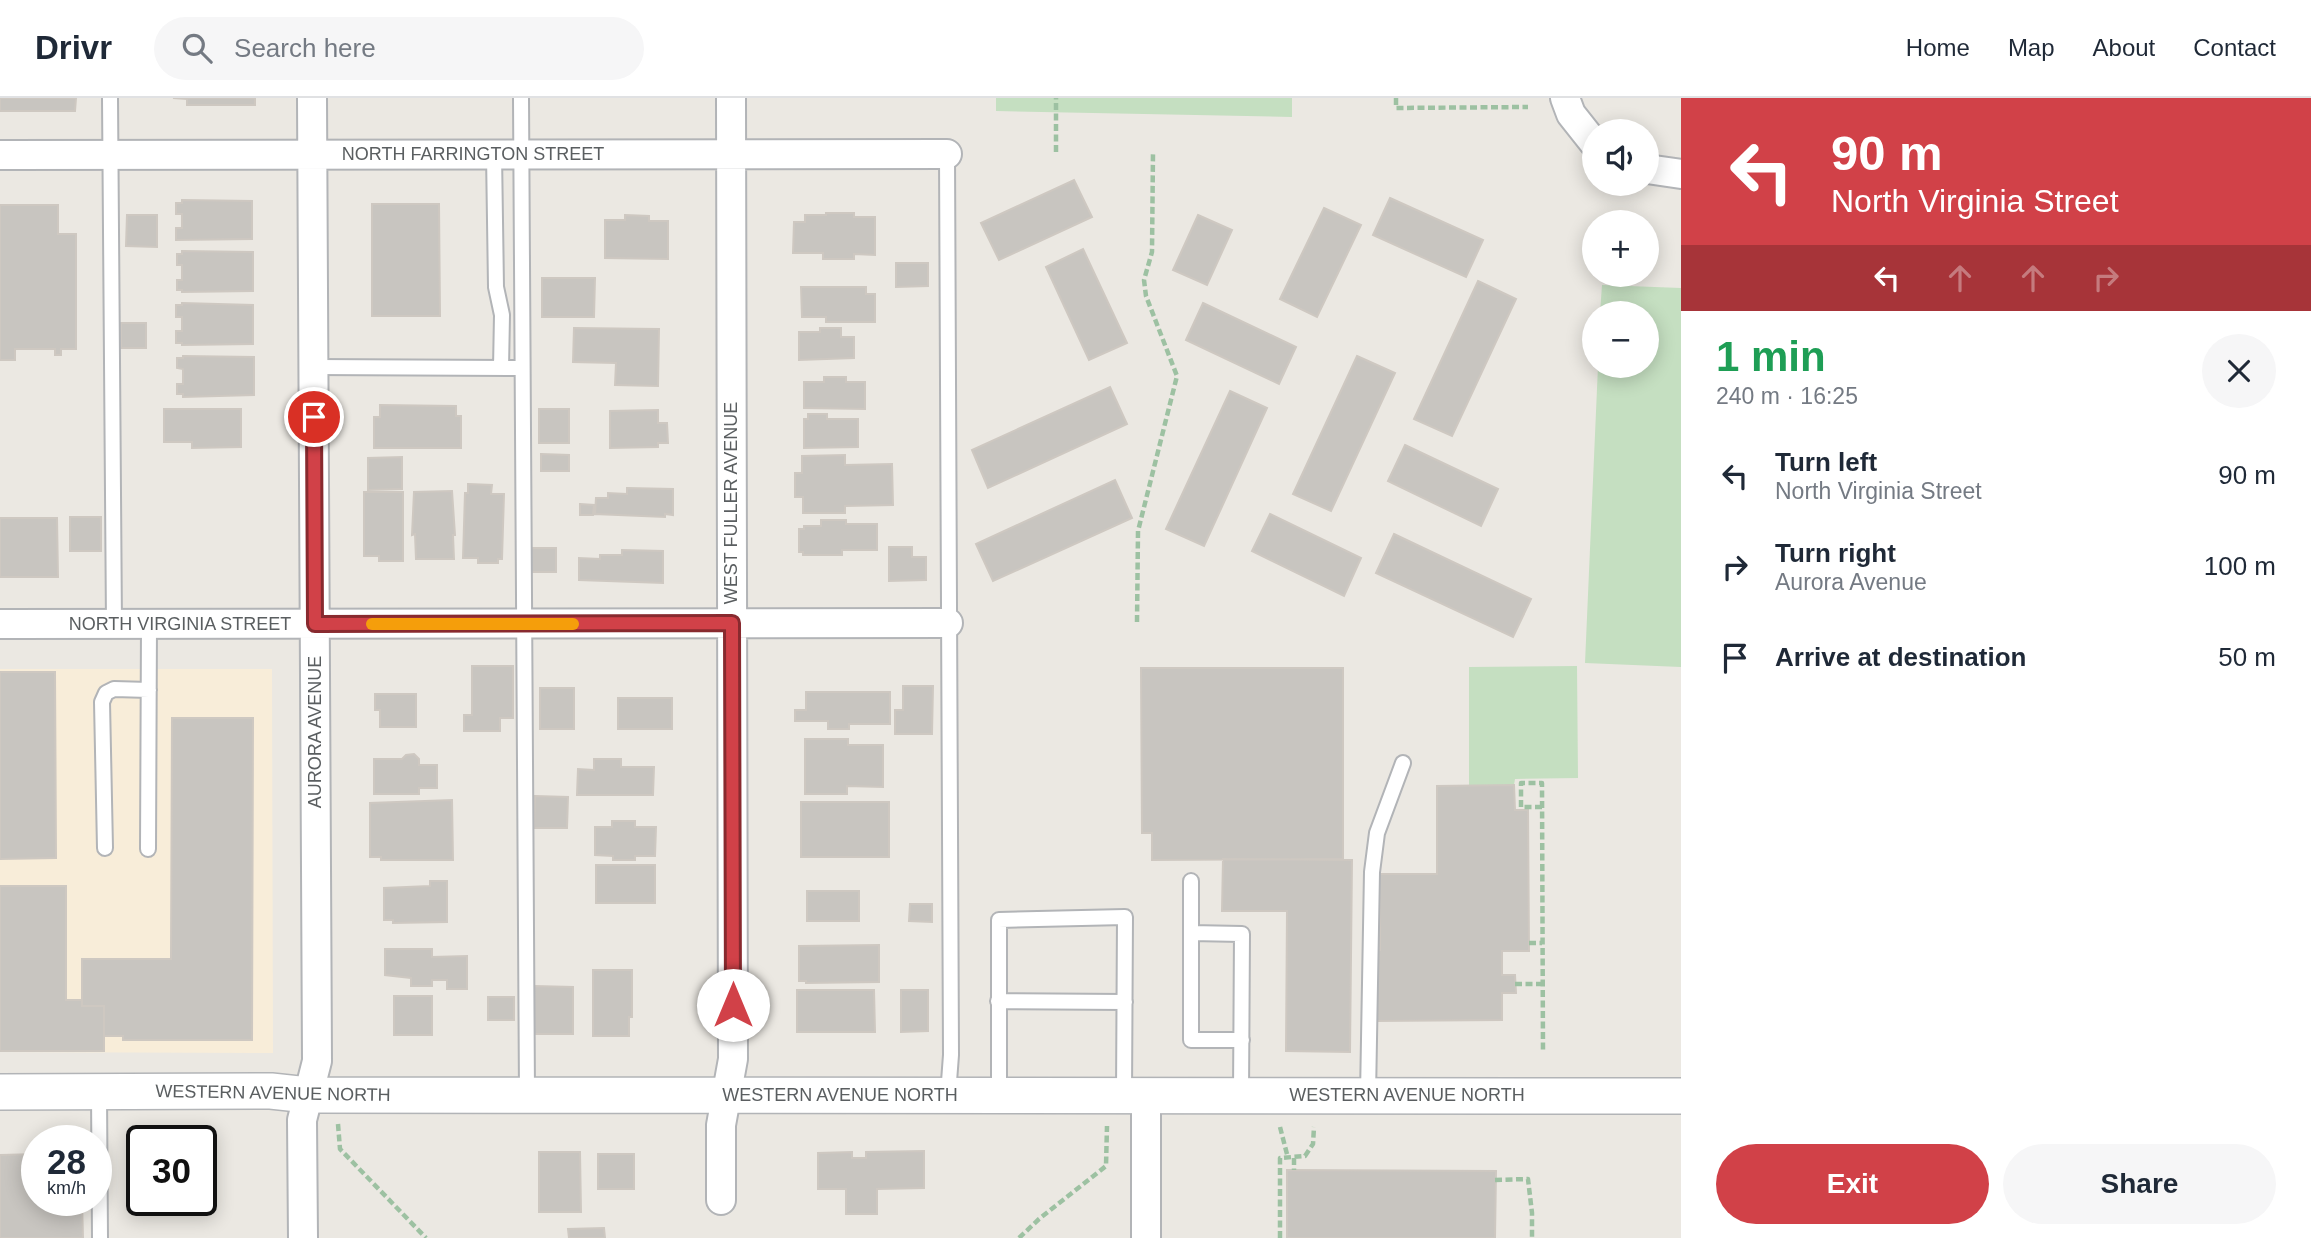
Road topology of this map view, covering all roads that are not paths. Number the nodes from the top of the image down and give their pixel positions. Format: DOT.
graph roads {
  1 [pos="110,98"];
  2 [pos="313,98"];
  3 [pos="521,98"];
  4 [pos="731,98"];
  5 [pos="1565,98"];
  6 [pos="1582,128"];
  7 [pos="110,154"];
  8 [pos="313,154"];
  9 [pos="508,154"];
  10 [pos="731,154"];
  11 [pos="947,154"];
  12 [pos="0,155"];
  13 [pos="1659,171"];
  14 [pos="1681,174"];
  15 [pos="314,367"];
  16 [pos="501,368"];
  17 [pos="522,368"];
  18 [pos="732,623"];
  19 [pos="948,623"];
  20 [pos="0,624"];
  21 [pos="315,624"];
  22 [pos="524,624"];
  23 [pos="114,625"];
  24 [pos="149,625"];
  25 [pos="149,690"];
  26 [pos="1403,763"];
  27 [pos="105,848"];
  28 [pos="148,849"];
  29 [pos="1191,881"];
  30 [pos="1191,933"];
  31 [pos="998,1001"];
  32 [pos="1125,1002"];
  33 [pos="1242,1040"];
  34 [pos="0,1092"];
  35 [pos="99,1092"];
  36 [pos="308,1094"];
  37 [pos="527,1094"];
  38 [pos="726,1094"];
  39 [pos="948,1095"];
  40 [pos="999,1095"];
  41 [pos="1135,1095"];
  42 [pos="1241,1095"];
  43 [pos="1368,1095"];
  44 [pos="1681,1096"];
  45 [pos="721,1200"];
  46 [pos="100,1238"];
  47 [pos="303,1238"];
  48 [pos="1146,1238"];
  1 -- 7 [label="lane"];
  2 -- 8 [label="street, AURORA AVENUE"];
  3 -- 9 [label="lane"];
  4 -- 10 [label="street, WEST FULLER AVENUE"];
  5 -- 6 [label="street"];
  7 -- 8 [label="street, NORTH FARRINGTON STREET"];
  7 -- 12 [label="street, NORTH FARRINGTON STREET"];
  7 -- 23 [label="lane"];
  8 -- 9 [label="street, NORTH FARRINGTON STREET"];
  8 -- 15 [label="street, AURORA AVENUE"];
  9 -- 10 [label="street, NORTH FARRINGTON STREET"];
  9 -- 16 [label="lane"];
  9 -- 17 [label="lane"];
  10 -- 11 [label="street, NORTH FARRINGTON STREET"];
  10 -- 18 [label="street, WEST FULLER AVENUE"];
  11 -- 19 [label="lane"];
  13 -- 14 [label="street"];
  15 -- 16 [label="lane"];
  15 -- 21 [label="street, AURORA AVENUE"];
  16 -- 17 [label="lane"];
  17 -- 22 [label="lane"];
  18 -- 19 [label="street, NORTH VIRGINIA STREET"];
  18 -- 22 [label="street, NORTH VIRGINIA STREET"];
  18 -- 38 [label="street, WEST FULLER AVENUE"];
  19 -- 39 [label="lane"];
  20 -- 23 [label="street, NORTH VIRGINIA STREET"];
  21 -- 22 [label="street, NORTH VIRGINIA STREET"];
  21 -- 24 [label="street, NORTH VIRGINIA STREET"];
  21 -- 36 [label="street, AURORA AVENUE"];
  22 -- 37 [label="lane"];
  23 -- 24 [label="street, NORTH VIRGINIA STREET"];
  24 -- 25 [label="lane"];
  25 -- 27 [label="lane"];
  25 -- 28 [label="lane"];
  26 -- 43 [label="lane"];
  29 -- 30 [label="lane"];
  30 -- 33 [label="lane"];
  30 -- 33 [label="lane"];
  31 -- 32 [label="lane"];
  31 -- 32 [label="lane"];
  31 -- 40 [label="lane"];
  32 -- 41 [label="lane"];
  33 -- 42 [label="lane"];
  34 -- 35 [label="street, WESTERN AVENUE NORTH"];
  35 -- 36 [label="street, WESTERN AVENUE NORTH"];
  35 -- 46 [label="lane"];
  36 -- 37 [label="street, WESTERN AVENUE NORTH"];
  36 -- 47 [label="street, AURORA AVENUE"];
  37 -- 38 [label="street, WESTERN AVENUE NORTH"];
  38 -- 39 [label="street, WESTERN AVENUE NORTH"];
  38 -- 45 [label="street, WEST FULLER AVENUE"];
  39 -- 40 [label="street, WESTERN AVENUE NORTH"];
  40 -- 41 [label="street, WESTERN AVENUE NORTH"];
  41 -- 42 [label="street, WESTERN AVENUE NORTH"];
  41 -- 48 [label="street"];
  42 -- 43 [label="street, WESTERN AVENUE NORTH"];
  43 -- 44 [label="street, WESTERN AVENUE NORTH"];
}
